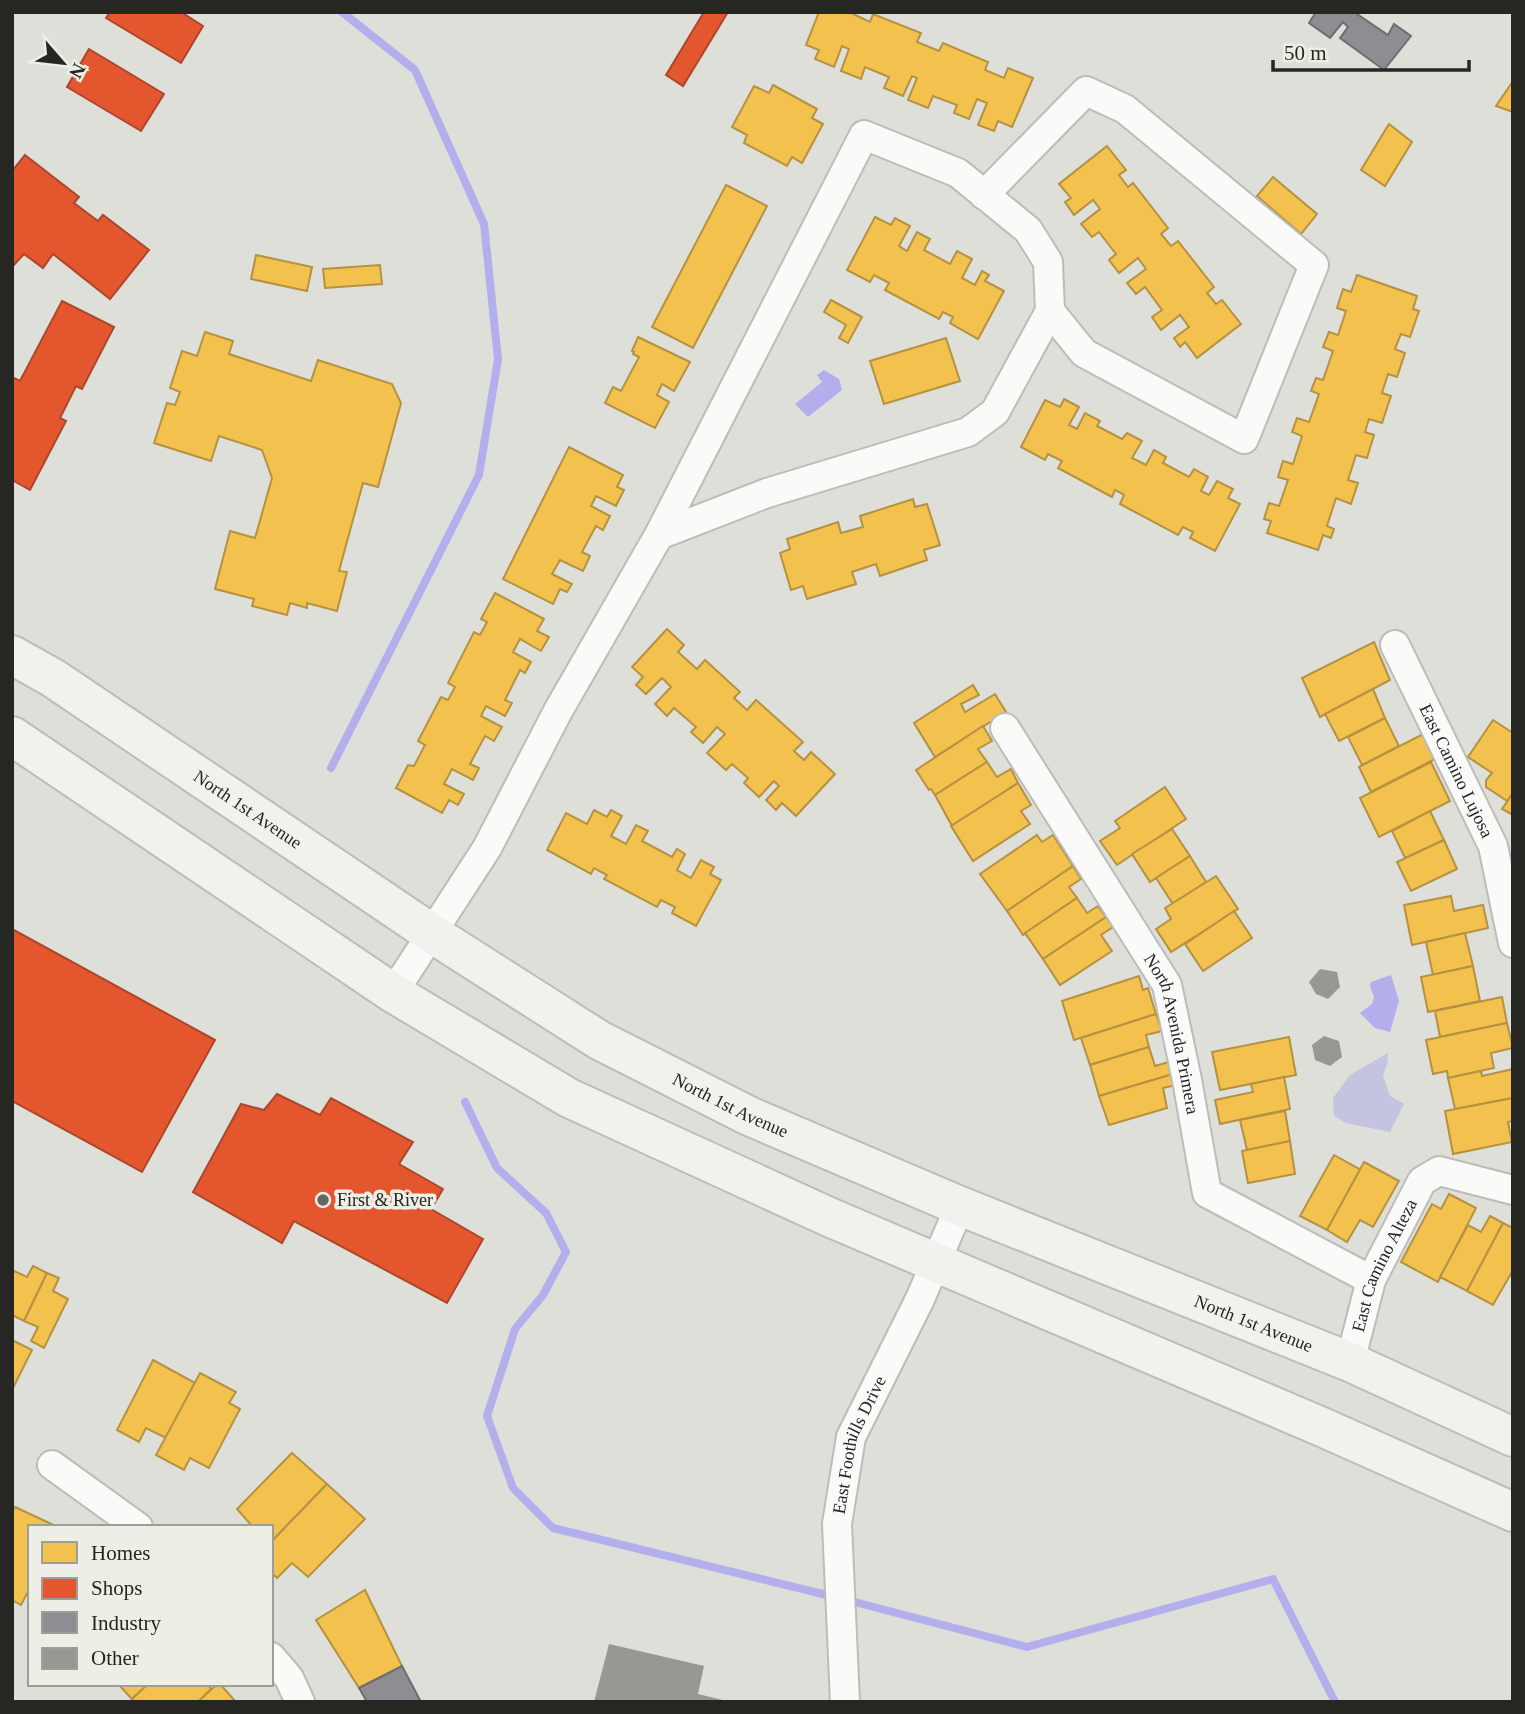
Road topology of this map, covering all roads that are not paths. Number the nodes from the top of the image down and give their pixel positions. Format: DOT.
graph roads {
  1 [pos="984,195"];
  2 [pos="1050,311"];
  3 [pos="659,535"];
  4 [pos="1395,645"];
  5 [pos="12,655"];
  6 [pos="1005,728"];
  7 [pos="12,736"];
  8 [pos="431,933"];
  9 [pos="1513,943"];
  10 [pos="393,993"];
  11 [pos="1513,1190"];
  12 [pos="960,1206"];
  13 [pos="936,1263"];
  14 [pos="1371,1280"];
  15 [pos="1350,1362"];
  16 [pos="1513,1437"];
  17 [pos="52,1465"];
  18 [pos="1513,1512"];
  19 [pos="135,1525"];
  20 [pos="273,1659"];
  21 [pos="300,1702"];
  22 [pos="845,1702"];
  1 -- 2 [label="street"];
  1 -- 2 [label="street"];
  1 -- 3 [label="street"];
  2 -- 3 [label="street"];
  3 -- 8 [label="street"];
  4 -- 9 [label="street, East Camino Lujosa"];
  5 -- 8 [label="main road, North 1st Avenue"];
  6 -- 14 [label="street, North Avenida Primera"];
  7 -- 10 [label="main road"];
  8 -- 10 [label="street"];
  8 -- 12 [label="main road, North 1st Avenue"];
  10 -- 13 [label="main road"];
  11 -- 14 [label="street, East Camino Alteza"];
  12 -- 13 [label="street, East Foothills Drive"];
  12 -- 15 [label="main road, North 1st Avenue"];
  13 -- 18 [label="main road"];
  13 -- 22 [label="street, East Foothills Drive"];
  14 -- 15 [label="street, East Camino Alteza"];
  15 -- 16 [label="main road, North 1st Avenue"];
  17 -- 19 [label="street"];
  20 -- 21 [label="street"];
}
